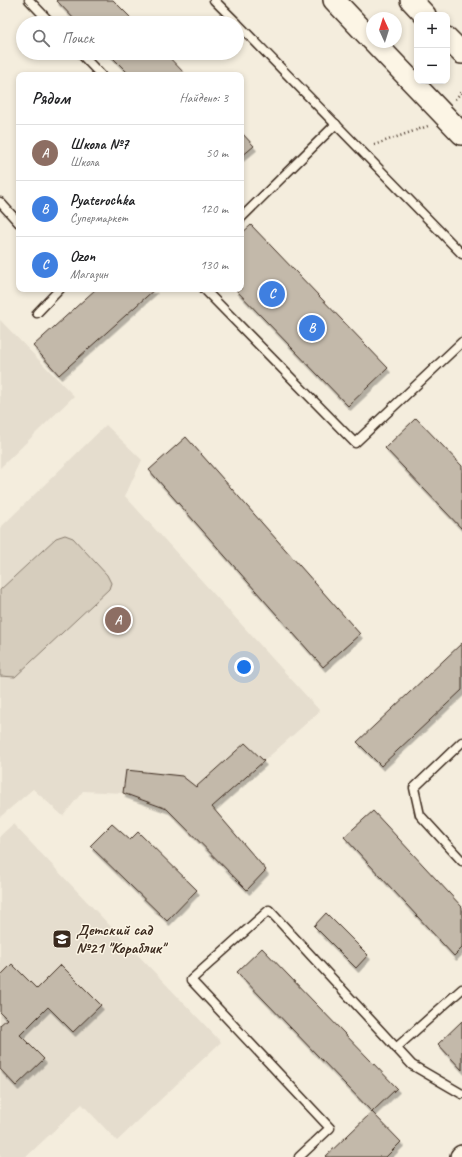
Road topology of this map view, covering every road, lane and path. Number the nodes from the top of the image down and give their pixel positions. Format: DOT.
graph roads {
  1 [pos="29,0"];
  2 [pos="214,0"];
  3 [pos="334,0"];
  4 [pos="411,0"];
  5 [pos="422,12"];
  6 [pos="44,16"];
  7 [pos="230,16"];
  8 [pos="244,30"];
  9 [pos="366,34"];
  10 [pos="450,41"];
  11 [pos="380,48"];
  12 [pos="462,53"];
  13 [pos="87,60"];
  14 [pos="98,72"];
  15 [pos="462,92"];
  16 [pos="442,112"];
  17 [pos="336,124"];
  18 [pos="462,134"];
  19 [pos="360,150"];
  20 [pos="0,203"];
  21 [pos="244,215"];
  22 [pos="16,220"];
  23 [pos="462,254"];
  24 [pos="57,292"];
  25 [pos="207,292"];
  26 [pos="37,313"];
  27 [pos="462,342"];
  28 [pos="462,742"];
  29 [pos="462,861"];
  30 [pos="462,989"];
  31 [pos="396,1048"];
  32 [pos="462,1094"];
  33 [pos="299,1157"];
  1 -- 6 [label="lane"];
  2 -- 7 [label="lane"];
  3 -- 9 [label="main road"];
  4 -- 5 [label="main road"];
  8 -- 17 [label="lane"];
  10 -- 12 [label="main road"];
  11 -- 16 [label="main road"];
  13 -- 14 [label="lane"];
  15 -- 16 [label="path"];
  16 -- 18 [label="main road"];
  16 -- 19 [label="path"];
  17 -- 19 [label="lane"];
  17 -- 21 [label="lane"];
  19 -- 23 [label="lane"];
  20 -- 22 [label="lane"];
  24 -- 26 [label="lane"];
  25 -- 27 [label="lane"];
  28 -- 29 [label="lane"];
  30 -- 31 [label="lane"];
  31 -- 32 [label="lane"];
  31 -- 33 [label="lane"];
}
